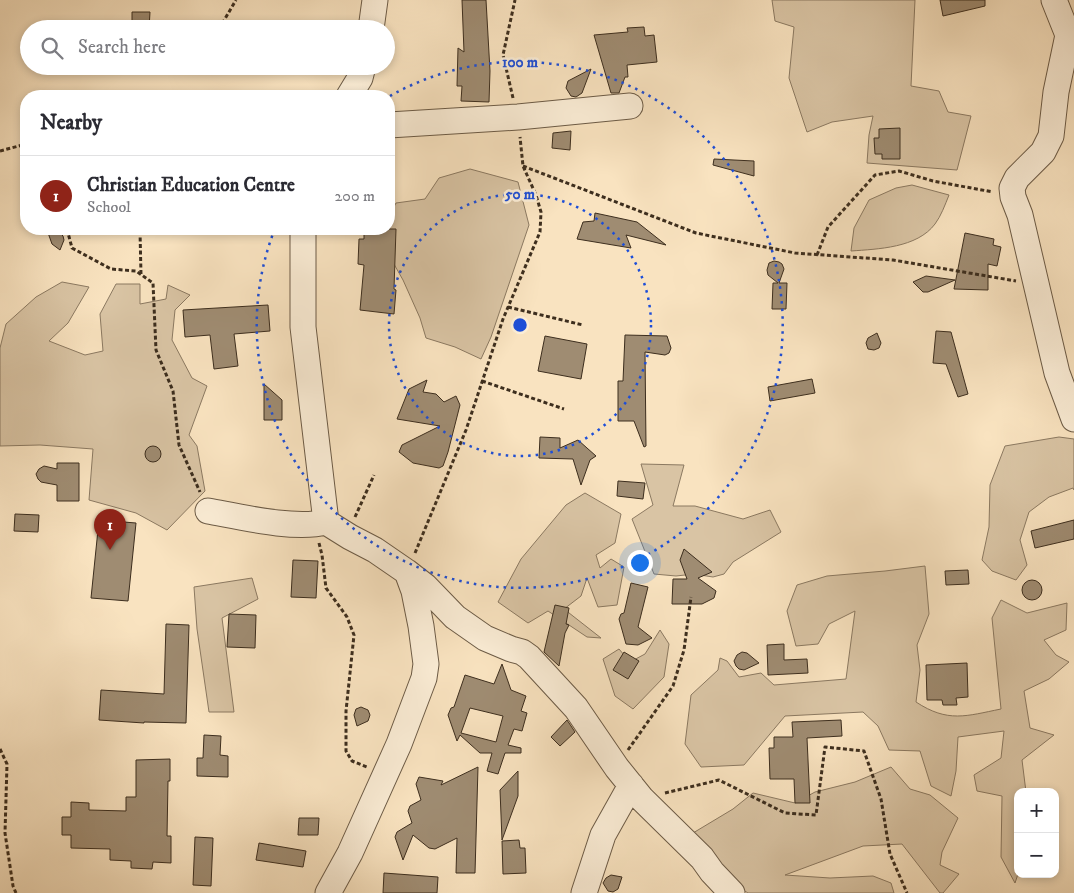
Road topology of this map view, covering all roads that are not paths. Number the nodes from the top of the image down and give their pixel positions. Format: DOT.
graph roads {
  1 [pos="375,0"];
  2 [pos="1054,0"];
  3 [pos="372,20"];
  4 [pos="1071,35"];
  5 [pos="361,75"];
  6 [pos="353,90"];
  7 [pos="630,106"];
  8 [pos="395,125"];
  9 [pos="303,235"];
  10 [pos="1074,419"];
  11 [pos="208,511"];
  12 [pos="320,523"];
  13 [pos="407,572"];
  14 [pos="630,784"];
  15 [pos="328,893"];
  16 [pos="584,893"];
  17 [pos="732,893"];
  1 -- 3 [label="street"];
  2 -- 4 [label="street"];
  4 -- 10 [label="street"];
  5 -- 6 [label="street"];
  7 -- 8 [label="street"];
  9 -- 12 [label="street"];
  11 -- 12 [label="street"];
  12 -- 13 [label="street"];
  13 -- 14 [label="street"];
  13 -- 15 [label="street"];
  14 -- 16 [label="street"];
  14 -- 17 [label="street"];
}
